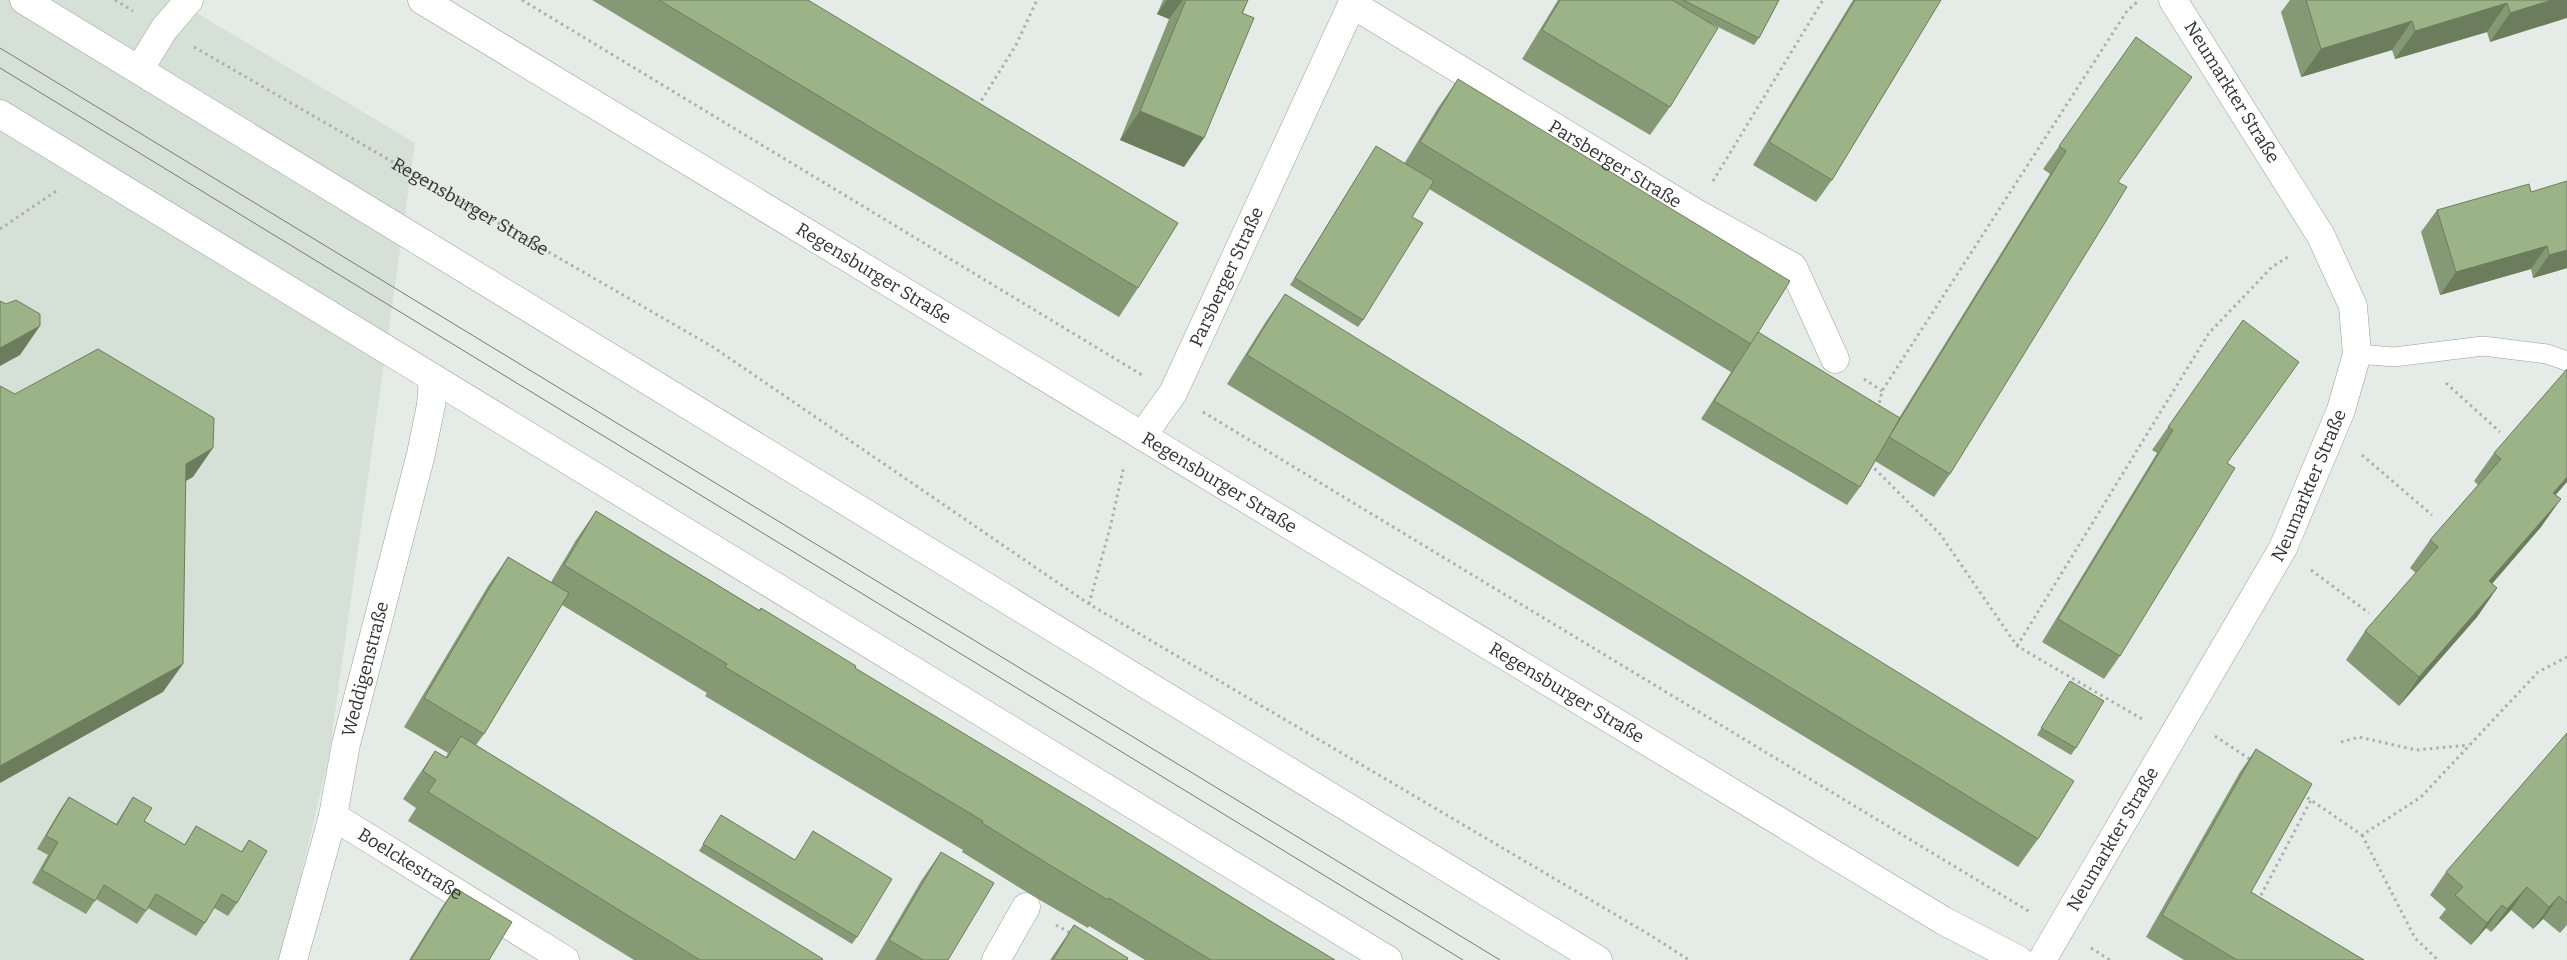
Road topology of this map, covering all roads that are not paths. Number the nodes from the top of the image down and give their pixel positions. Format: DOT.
graph roads {
  1 [pos="24,0"];
  2 [pos="189,0"];
  3 [pos="422,0"];
  4 [pos="2173,0"];
  5 [pos="1353,2"];
  6 [pos="139,70"];
  7 [pos="0,114"];
  8 [pos="2357,354"];
  9 [pos="1835,359"];
  10 [pos="2567,360"];
  11 [pos="433,378"];
  12 [pos="1142,436"];
  13 [pos="333,816"];
  14 [pos="1026,907"];
  15 [pos="292,960"];
  16 [pos="565,960"];
  17 [pos="996,960"];
  18 [pos="1388,960"];
  19 [pos="1598,960"];
  20 [pos="2019,960"];
  21 [pos="2042,960"];
  1 -- 6 [label="street"];
  2 -- 6 [label="street"];
  3 -- 12 [label="street, Regensburger Straße"];
  4 -- 8 [label="street, Neumarkter Straße"];
  5 -- 9 [label="street, Parsberger Straße"];
  5 -- 12 [label="street, Parsberger Straße"];
  6 -- 19 [label="street"];
  7 -- 11 [label="street"];
  8 -- 10 [label="lane"];
  8 -- 21 [label="street, Neumarkter Straße"];
  11 -- 13 [label="street, Weddigenstraße"];
  11 -- 18 [label="street"];
  12 -- 20 [label="street, Regensburger Straße"];
  13 -- 15 [label="street, Weddigenstraße"];
  13 -- 16 [label="street, Boelckestraße"];
  14 -- 17 [label="street"];
}
